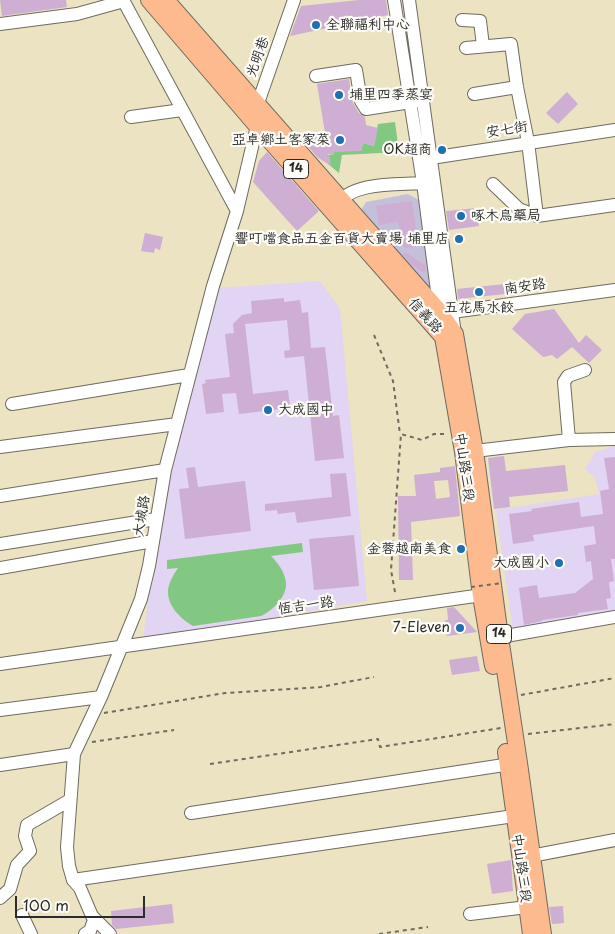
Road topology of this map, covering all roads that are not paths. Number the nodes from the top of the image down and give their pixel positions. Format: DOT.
graph roads {
  1 [pos="149,0"];
  2 [pos="166,0"];
  3 [pos="294,0"];
  4 [pos="394,0"];
  5 [pos="409,0"];
  6 [pos="124,1"];
  7 [pos="462,20"];
  8 [pos="0,24"];
  9 [pos="483,46"];
  10 [pos="466,48"];
  11 [pos="316,76"];
  12 [pos="517,87"];
  13 [pos="474,94"];
  14 [pos="422,100"];
  15 [pos="409,102"];
  16 [pos="258,103"];
  17 [pos="182,110"];
  18 [pos="131,117"];
  19 [pos="257,126"];
  20 [pos="615,130"];
  21 [pos="528,142"];
  22 [pos="431,158"];
  23 [pos="422,183"];
  24 [pos="493,184"];
  25 [pos="336,204"];
  26 [pos="615,205"];
  27 [pos="237,211"];
  28 [pos="537,216"];
  29 [pos="615,290"];
  30 [pos="446,311"];
  31 [pos="449,336"];
  32 [pos="586,370"];
  33 [pos="189,375"];
  34 [pos="12,404"];
  35 [pos="178,424"];
  36 [pos="615,439"];
  37 [pos="569,440"];
  38 [pos="0,448"];
  39 [pos="469,451"];
  40 [pos="165,470"];
  41 [pos="0,496"];
  42 [pos="156,519"];
  43 [pos="153,541"];
  44 [pos="0,544"];
  45 [pos="0,568"];
  46 [pos="487,590"];
  47 [pos="615,617"];
  48 [pos="500,637"];
  49 [pos="122,647"];
  50 [pos="0,664"];
  51 [pos="102,697"];
  52 [pos="0,710"];
  53 [pos="509,732"];
  54 [pos="76,749"];
  55 [pos="514,763"];
  56 [pos="0,765"];
  57 [pos="70,800"];
  58 [pos="191,813"];
  59 [pos="514,816"];
  60 [pos="615,840"];
  61 [pos="531,856"];
  62 [pos="73,880"];
  63 [pos="0,898"];
  64 [pos="527,907"];
  65 [pos="470,914"];
  66 [pos="22,915"];
  67 [pos="104,929"];
  68 [pos="32,934"];
  69 [pos="85,934"];
  70 [pos="531,934"];
  71 [pos="543,934"];
  1 -- 19 [label="main road, 信義路 / 14"];
  2 -- 16 [label="main road, 信義路 / 14"];
  3 -- 16 [label="street, 光明巷"];
  4 -- 15 [label="street"];
  5 -- 14 [label="street"];
  6 -- 8 [label="street"];
  6 -- 17 [label="street"];
  7 -- 9 [label="street"];
  9 -- 10 [label="street"];
  9 -- 12 [label="street"];
  11 -- 15 [label="street"];
  12 -- 13 [label="street"];
  12 -- 21 [label="street"];
  14 -- 15 [label="street"];
  14 -- 22 [label="street"];
  15 -- 23 [label="street"];
  16 -- 19 [label="street, 光明巷"];
  16 -- 25 [label="main road, 信義路 / 14"];
  17 -- 18 [label="street"];
  17 -- 27 [label="street"];
  19 -- 25 [label="main road, 信義路 / 14"];
  19 -- 27 [label="street, 大城路"];
  20 -- 21 [label="street, 安七街"];
  21 -- 22 [label="street, 安七街"];
  21 -- 28 [label="street"];
  22 -- 23 [label="street"];
  22 -- 30 [label="street"];
  23 -- 25 [label="street"];
  23 -- 30 [label="street"];
  24 -- 28 [label="street"];
  25 -- 30 [label="main road, 信義路 / 14"];
  25 -- 31 [label="main road, 信義路 / 14"];
  26 -- 28 [label="street"];
  27 -- 33 [label="street, 大城路"];
  29 -- 30 [label="street, 南安路"];
  30 -- 31 [label="main road, 信義路 / 14"];
  31 -- 39 [label="main road, 中山路三段 / 14"];
  31 -- 39 [label="main road, 中山路三段 / 14"];
  32 -- 37 [label="street"];
  33 -- 34 [label="street"];
  33 -- 35 [label="street, 大城路"];
  35 -- 38 [label="street"];
  35 -- 40 [label="street, 大城路"];
  36 -- 37 [label="street"];
  37 -- 39 [label="street"];
  39 -- 46 [label="main road, 中山路三段 / 14"];
  40 -- 41 [label="street"];
  40 -- 42 [label="street, 大城路"];
  42 -- 43 [label="street, 大城路"];
  42 -- 44 [label="street"];
  43 -- 45 [label="street"];
  43 -- 49 [label="street, 大城路"];
  46 -- 48 [label="main road, 中山路三段 / 14"];
  46 -- 49 [label="street, 恆吉一路"];
  46 -- 53 [label="main road, 中山路三段 / 14"];
  47 -- 48 [label="street"];
  48 -- 53 [label="main road, 中山路三段 / 14"];
  49 -- 50 [label="street, 恆吉一路"];
  49 -- 51 [label="street, 大城路"];
  51 -- 52 [label="street"];
  51 -- 54 [label="street, 大城路"];
  53 -- 55 [label="main road, 中山路三段 / 14"];
  54 -- 56 [label="street"];
  54 -- 57 [label="street, 大城路"];
  55 -- 58 [label="street"];
  55 -- 59 [label="main road, 中山路三段 / 14"];
  55 -- 61 [label="main road, 中山路三段 / 14"];
  57 -- 62 [label="street, 大城路"];
  57 -- 63 [label="street"];
  59 -- 62 [label="street"];
  59 -- 64 [label="main road, 中山路三段 / 14"];
  60 -- 61 [label="street"];
  61 -- 71 [label="main road, 中山路三段 / 14"];
  62 -- 67 [label="street, 大城路"];
  64 -- 65 [label="street"];
  64 -- 70 [label="main road, 中山路三段 / 14"];
  66 -- 68 [label="street"];
  67 -- 69 [label="street"];
}
